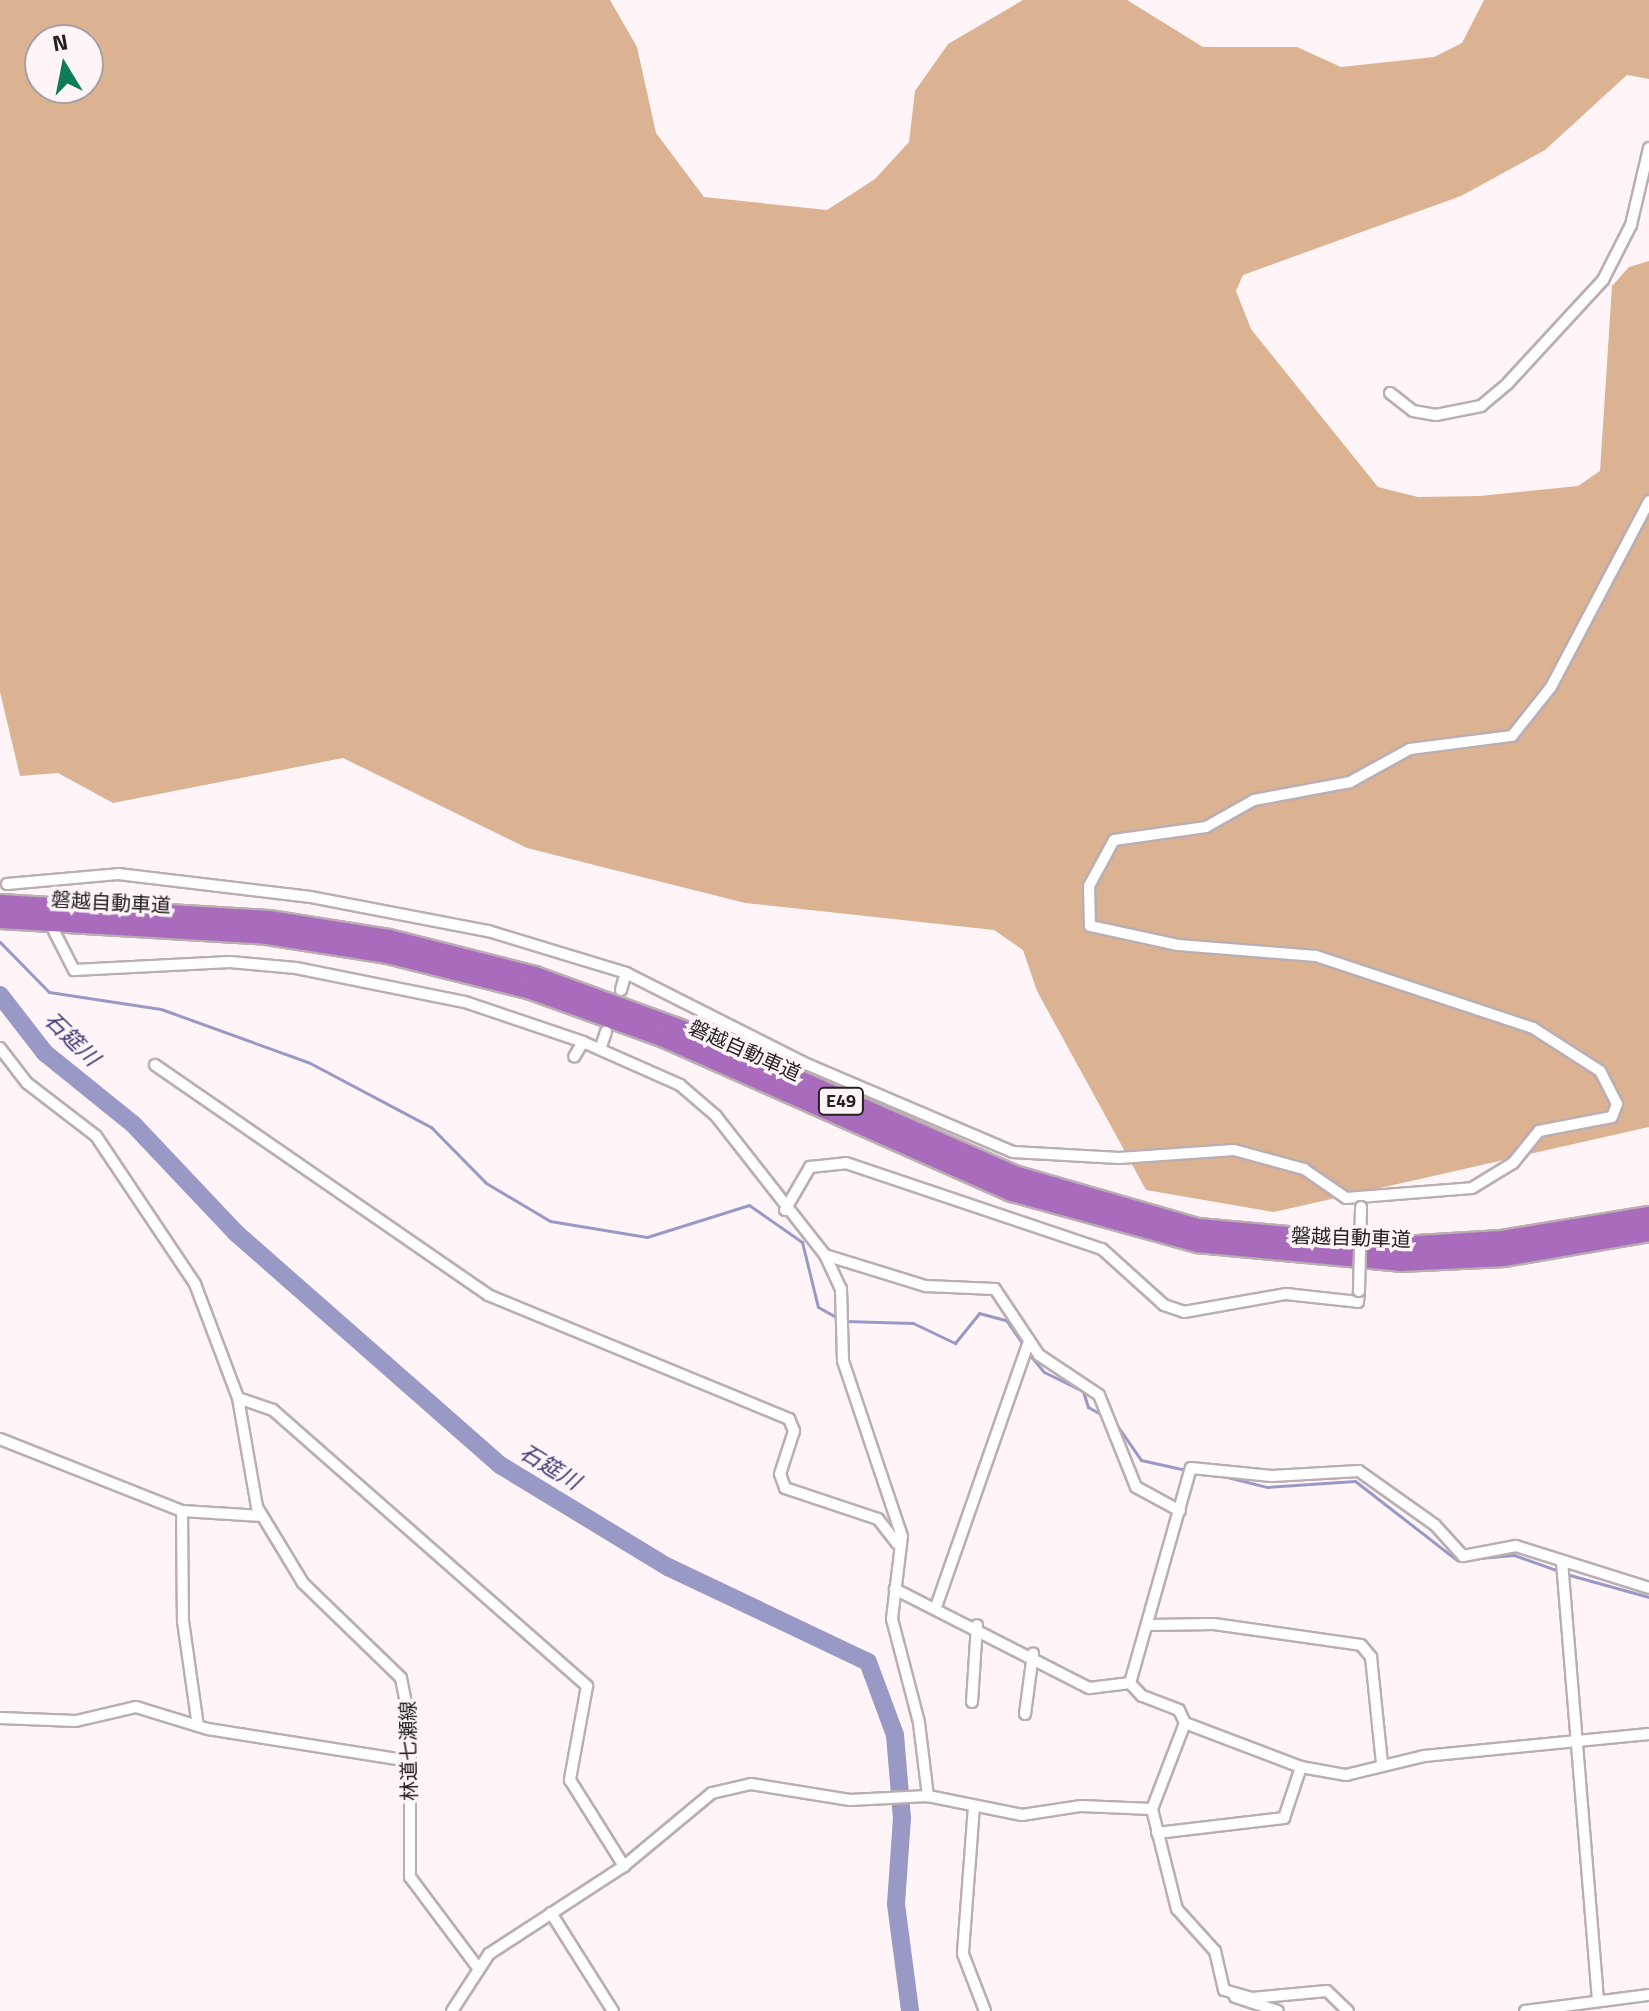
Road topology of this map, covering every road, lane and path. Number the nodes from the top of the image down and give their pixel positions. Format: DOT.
graph roads {
  1 [pos="1649,148"];
  2 [pos="1390,393"];
  3 [pos="1649,501"];
  4 [pos="33,883"];
  5 [pos="7,884"];
  6 [pos="0,904"];
  7 [pos="44,913"];
  8 [pos="0,919"];
  9 [pos="626,973"];
  10 [pos="621,990"];
  11 [pos="606,1032"];
  12 [pos="583,1042"];
  13 [pos="601,1047"];
  14 [pos="0,1048"];
  15 [pos="574,1057"];
  16 [pos="155,1065"];
  17 [pos="1361,1202"];
  18 [pos="785,1210"];
  19 [pos="1649,1216"];
  20 [pos="1649,1232"];
  21 [pos="825,1255"];
  22 [pos="1029,1341"];
  23 [pos="238,1398"];
  24 [pos="0,1439"];
  25 [pos="182,1511"];
  26 [pos="1180,1511"];
  27 [pos="262,1516"];
  28 [pos="901,1551"];
  29 [pos="1562,1562"];
  30 [pos="1649,1588"];
  31 [pos="895,1589"];
  32 [pos="937,1604"];
  33 [pos="977,1625"];
  34 [pos="1150,1625"];
  35 [pos="1033,1654"];
  36 [pos="1130,1683"];
  37 [pos="972,1702"];
  38 [pos="1025,1714"];
  39 [pos="0,1718"];
  40 [pos="1185,1723"];
  41 [pos="198,1726"];
  42 [pos="1649,1734"];
  43 [pos="1576,1742"];
  44 [pos="409,1761"];
  45 [pos="1382,1763"];
  46 [pos="1301,1767"];
  47 [pos="923,1798"];
  48 [pos="974,1806"];
  49 [pos="1152,1809"];
  50 [pos="1157,1833"];
  51 [pos="624,1866"];
  52 [pos="551,1913"];
  53 [pos="478,1968"];
  54 [pos="1649,1995"];
  55 [pos="1234,1996"];
  56 [pos="1598,2001"];
  57 [pos="452,2011"];
  58 [pos="613,2011"];
  59 [pos="985,2011"];
  60 [pos="1278,2011"];
  61 [pos="1348,2011"];
  62 [pos="1525,2011"];
  1 -- 2 [label="street"];
  3 -- 17 [label="street"];
  4 -- 5 [label="street"];
  4 -- 7 [label="street"];
  4 -- 9 [label="street"];
  6 -- 7 [label="highway, 磐越自動車道 / E49"];
  7 -- 8 [label="highway, 磐越自動車道 / E49"];
  7 -- 12 [label="street"];
  7 -- 19 [label="highway, 磐越自動車道 / E49"];
  7 -- 20 [label="highway, 磐越自動車道 / E49"];
  9 -- 10 [label="street"];
  9 -- 17 [label="street"];
  11 -- 13 [label="street"];
  12 -- 13 [label="street"];
  12 -- 15 [label="street"];
  13 -- 18 [label="street"];
  14 -- 23 [label="street, 林道七瀬線"];
  16 -- 28 [label="street"];
  17 -- 18 [label="street, bridge"];
  18 -- 21 [label="street"];
  21 -- 22 [label="street"];
  21 -- 28 [label="street"];
  22 -- 26 [label="street"];
  22 -- 32 [label="street"];
  23 -- 27 [label="street, 林道七瀬線"];
  23 -- 51 [label="street"];
  24 -- 25 [label="street"];
  25 -- 27 [label="street"];
  25 -- 41 [label="street"];
  26 -- 29 [label="street"];
  26 -- 34 [label="street"];
  27 -- 44 [label="street, 林道七瀬線"];
  28 -- 31 [label="street"];
  29 -- 30 [label="street"];
  29 -- 43 [label="street"];
  31 -- 32 [label="street"];
  31 -- 47 [label="street"];
  32 -- 33 [label="street"];
  33 -- 35 [label="street"];
  33 -- 37 [label="street"];
  34 -- 36 [label="street"];
  34 -- 45 [label="street"];
  35 -- 36 [label="street"];
  35 -- 38 [label="street"];
  36 -- 40 [label="street"];
  39 -- 41 [label="street"];
  40 -- 46 [label="street"];
  40 -- 49 [label="street"];
  41 -- 44 [label="street"];
  42 -- 43 [label="street"];
  43 -- 45 [label="street"];
  43 -- 56 [label="street"];
  44 -- 53 [label="street, 林道七瀬線"];
  45 -- 46 [label="street"];
  46 -- 50 [label="street"];
  47 -- 48 [label="street"];
  47 -- 51 [label="street"];
  48 -- 49 [label="street"];
  48 -- 59 [label="street"];
  49 -- 50 [label="street"];
  50 -- 55 [label="street"];
  51 -- 52 [label="street"];
  52 -- 53 [label="street"];
  52 -- 58 [label="street"];
  53 -- 57 [label="street"];
  54 -- 56 [label="street"];
  55 -- 60 [label="street"];
  55 -- 61 [label="street"];
  56 -- 62 [label="street"];
}
